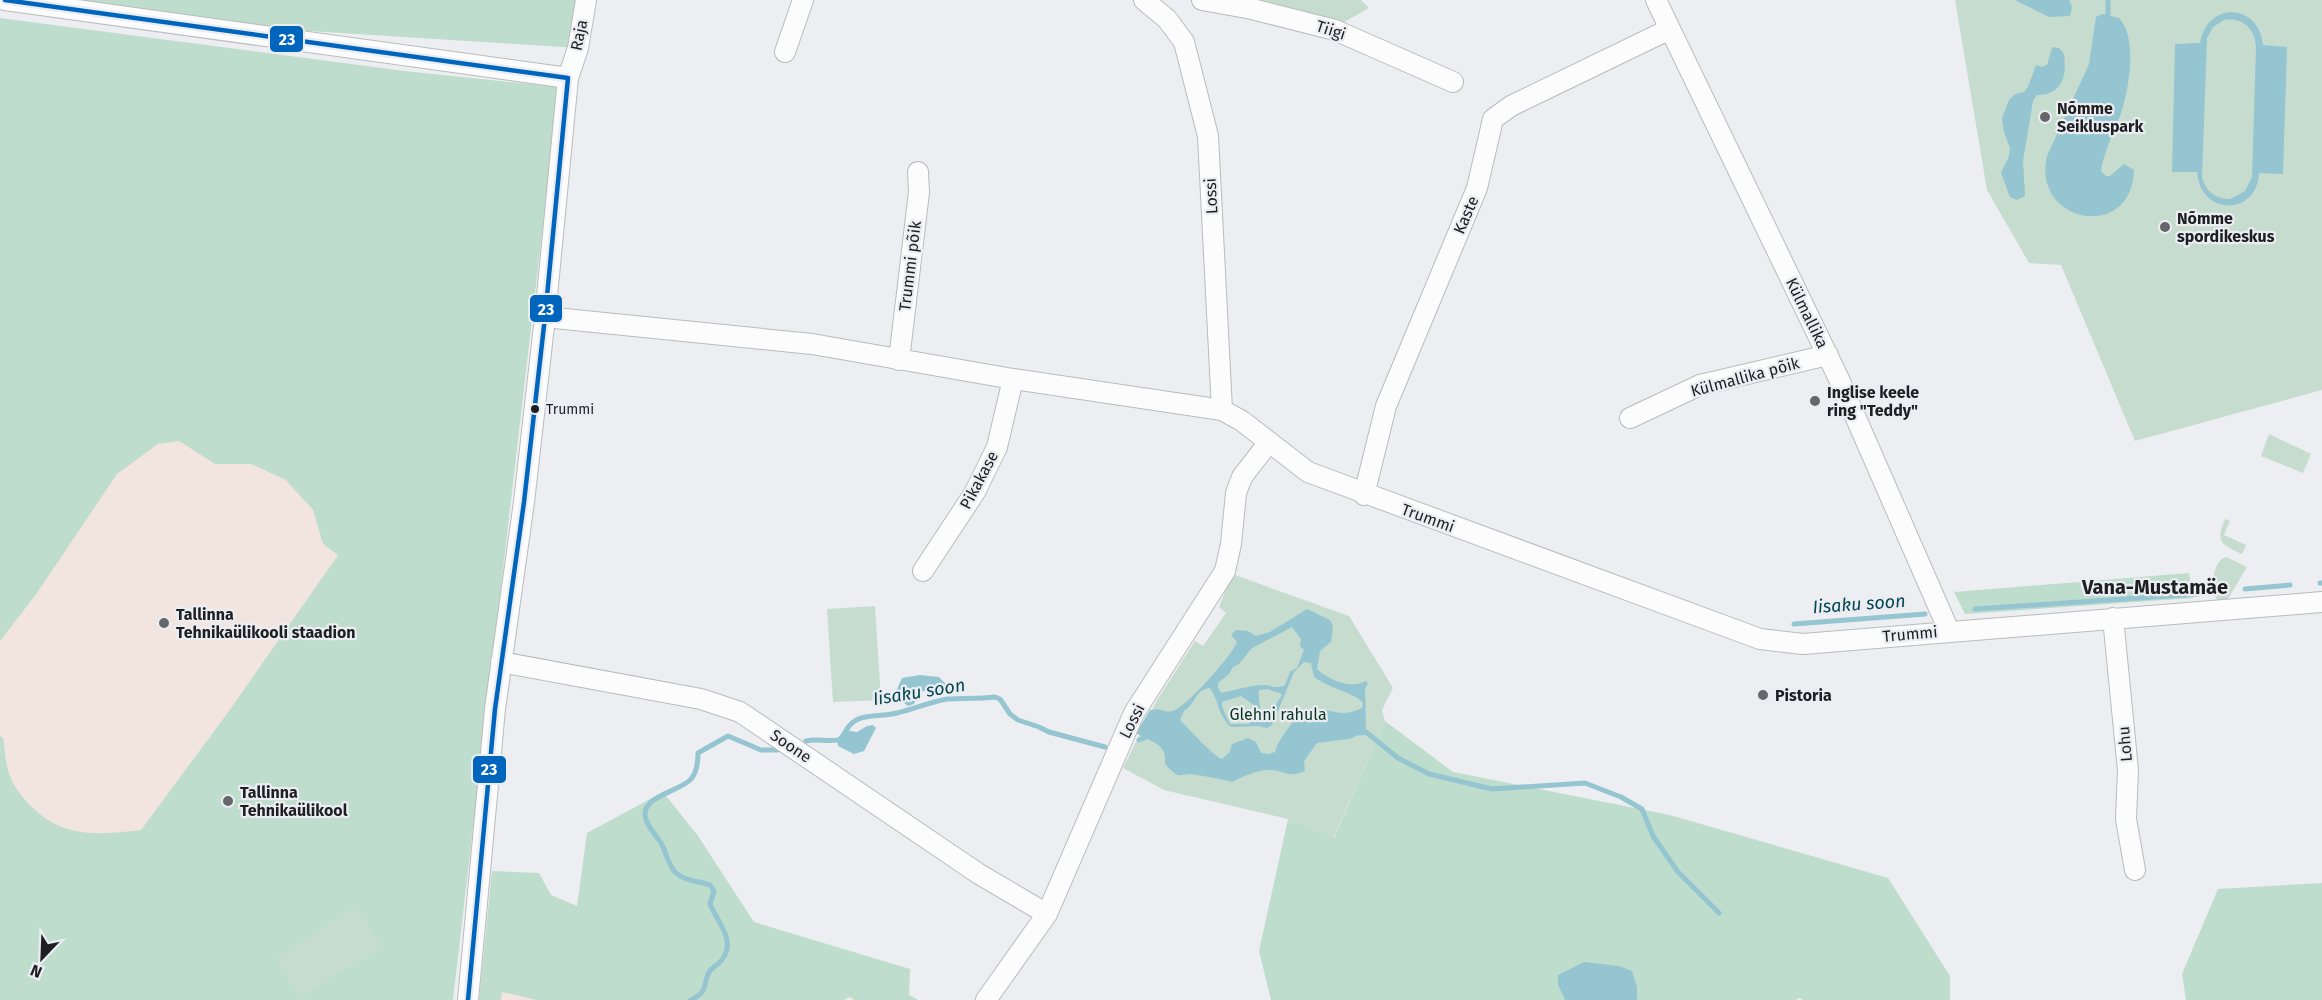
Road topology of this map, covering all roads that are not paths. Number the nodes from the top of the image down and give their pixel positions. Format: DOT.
graph roads {
  1 [pos="5,0"];
  2 [pos="586,0"];
  3 [pos="803,0"];
  4 [pos="1144,0"];
  5 [pos="1202,0"];
  6 [pos="1656,0"];
  7 [pos="1670,29"];
  8 [pos="785,52"];
  9 [pos="568,78"];
  10 [pos="1453,82"];
  11 [pos="918,172"];
  12 [pos="545,317"];
  13 [pos="1828,355"];
  14 [pos="899,360"];
  15 [pos="1013,379"];
  16 [pos="1222,410"];
  17 [pos="1630,418"];
  18 [pos="1269,442"];
  19 [pos="1365,495"];
  20 [pos="923,572"];
  21 [pos="2322,602"];
  22 [pos="2113,618"];
  23 [pos="1949,631"];
  24 [pos="501,662"];
  25 [pos="2134,870"];
  26 [pos="1047,914"];
  27 [pos="468,1000"];
  28 [pos="986,1000"];
  1 -- 9 [label="street"];
  2 -- 9 [label="street, Raja"];
  3 -- 8 [label="street"];
  4 -- 16 [label="street, Lossi"];
  5 -- 10 [label="street, Tiigi"];
  6 -- 7 [label="street, Külmallika"];
  7 -- 13 [label="street, Külmallika"];
  7 -- 19 [label="street, Kaste"];
  9 -- 12 [label="street, Raja"];
  11 -- 14 [label="street, Trummi põik"];
  12 -- 14 [label="street, Trummi"];
  12 -- 24 [label="street, Raja"];
  13 -- 17 [label="street, Külmallika põik"];
  13 -- 23 [label="street, Külmallika"];
  14 -- 15 [label="street, Trummi"];
  15 -- 16 [label="street, Trummi"];
  15 -- 20 [label="street, Pikakase"];
  16 -- 18 [label="street, Trummi"];
  18 -- 19 [label="street, Trummi"];
  18 -- 26 [label="street, Lossi"];
  19 -- 23 [label="street, Trummi"];
  21 -- 22 [label="street, Trummi"];
  22 -- 23 [label="street, Trummi"];
  22 -- 25 [label="street, Lohu"];
  24 -- 26 [label="street, Soone"];
  24 -- 27 [label="street, Raja"];
  26 -- 28 [label="street, Lossi"];
}
